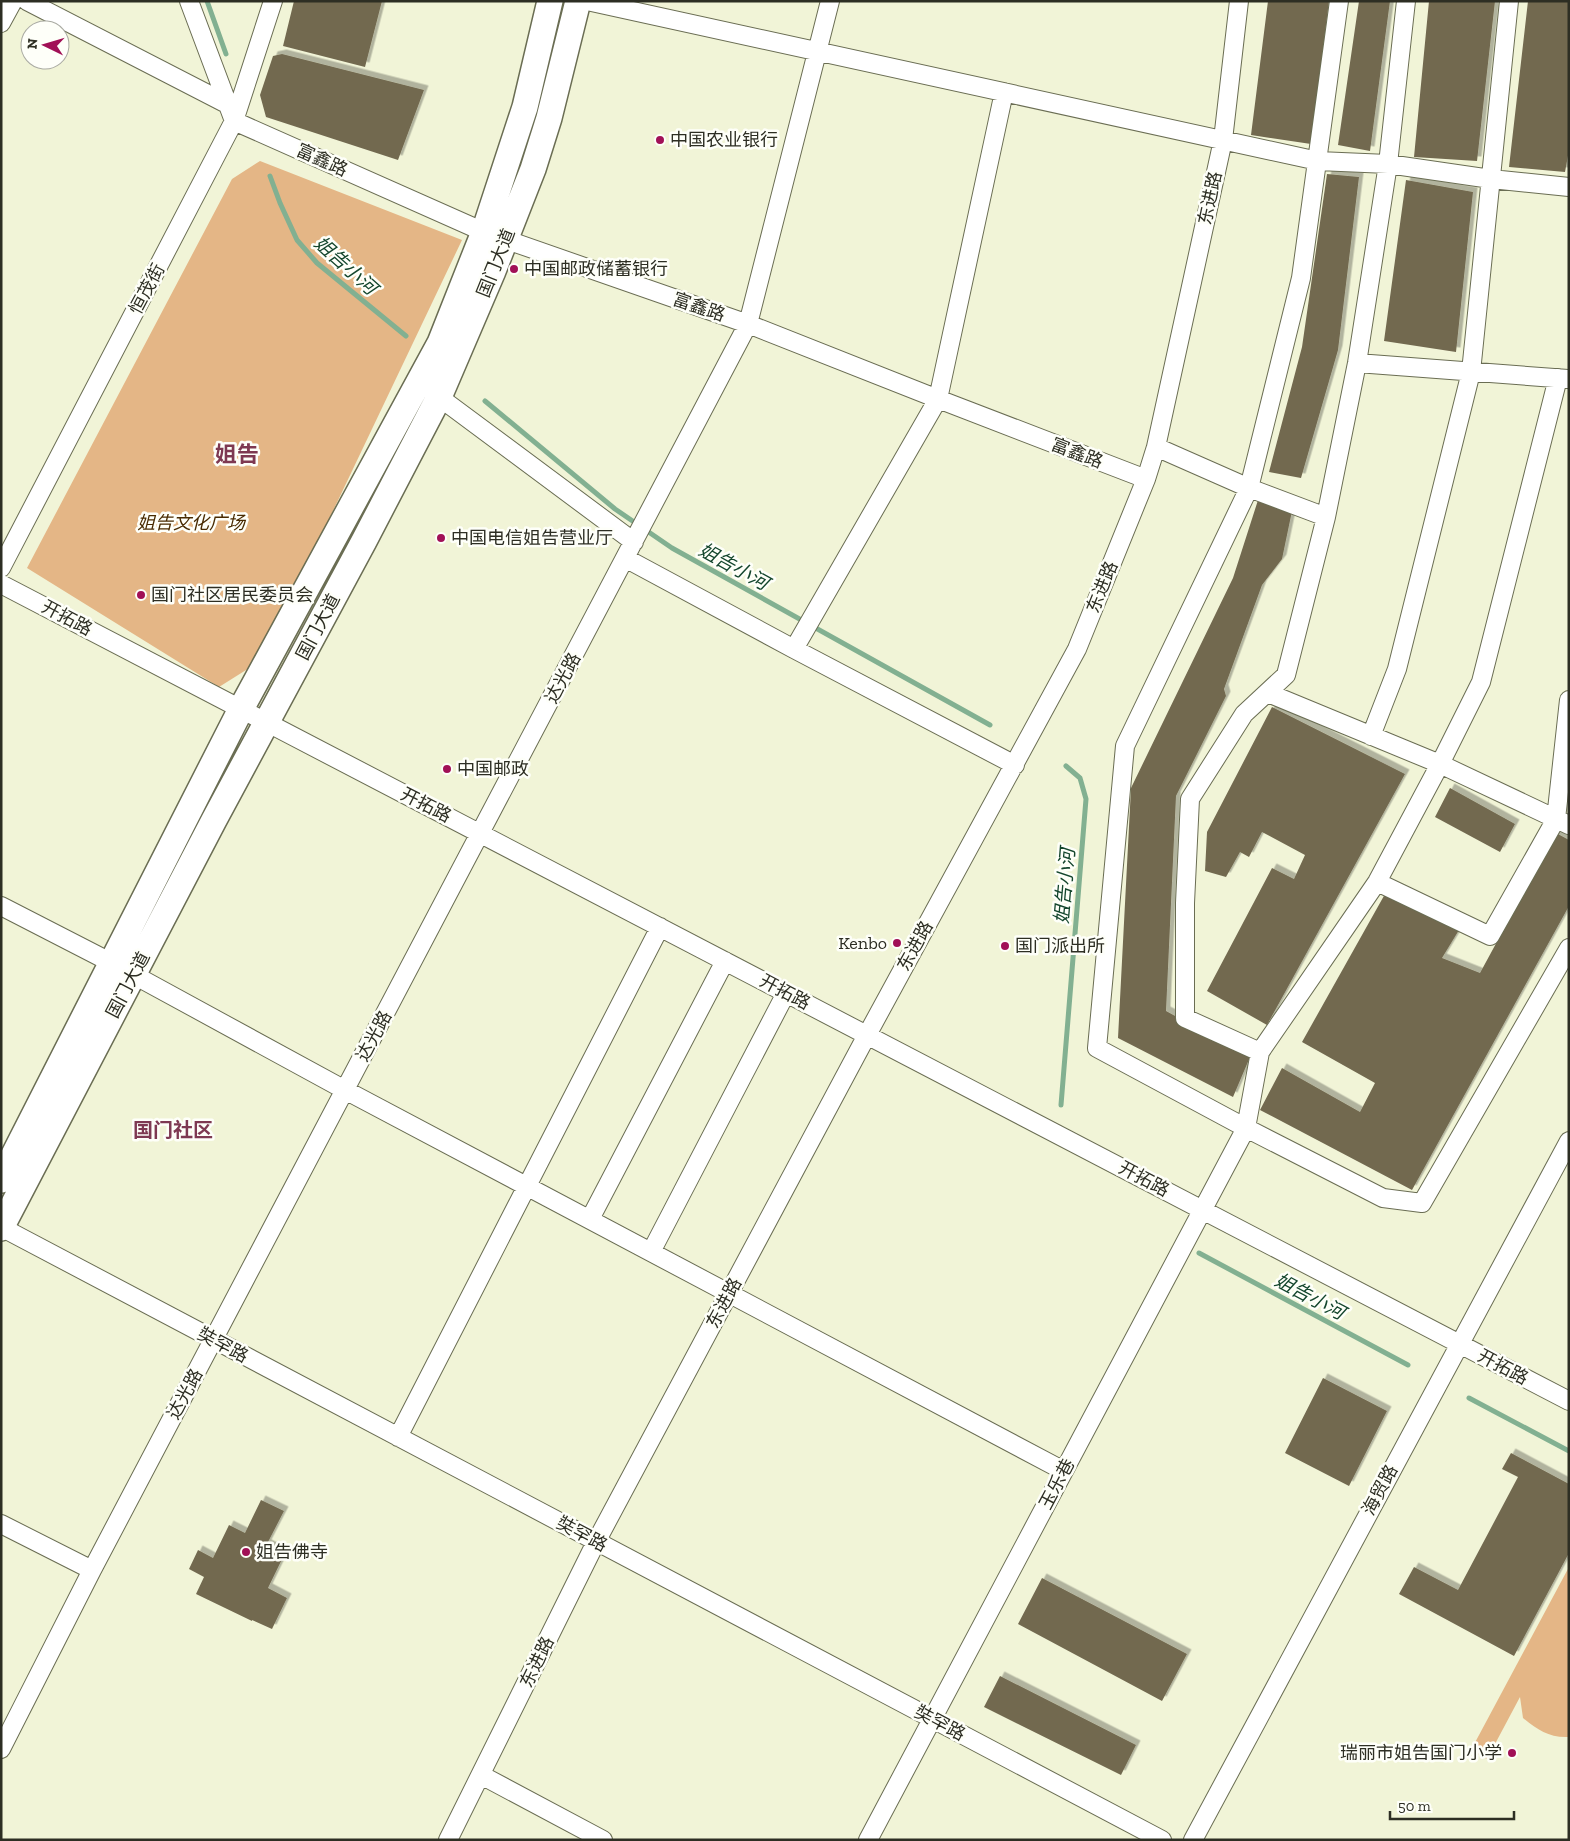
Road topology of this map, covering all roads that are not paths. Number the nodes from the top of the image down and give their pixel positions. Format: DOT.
graph roads {
  1 [pos="13,1"];
  2 [pos="27,1"];
  3 [pos="189,1"];
  4 [pos="273,1"];
  5 [pos="550,1"];
  6 [pos="578,1"];
  7 [pos="587,1"];
  8 [pos="830,1"];
  9 [pos="1239,1"];
  10 [pos="1339,1"];
  11 [pos="1406,1"];
  12 [pos="1509,1"];
  13 [pos="1,23"];
  14 [pos="818,51"];
  15 [pos="1004,92"];
  16 [pos="228,104"];
  17 [pos="234,121"];
  18 [pos="1223,140"];
  19 [pos="1318,161"];
  20 [pos="1388,164"];
  21 [pos="1491,179"];
  22 [pos="1569,187"];
  23 [pos="495,236"];
  24 [pos="748,324"];
  25 [pos="1357,363"];
  26 [pos="1471,372"];
  27 [pos="1563,379"];
  28 [pos="439,398"];
  29 [pos="938,399"];
  30 [pos="1156,447"];
  31 [pos="1146,479"];
  32 [pos="1249,488"];
  33 [pos="1326,517"];
  34 [pos="632,546"];
  35 [pos="1,568"];
  36 [pos="1,584"];
  37 [pos="794,649"];
  38 [pos="1268,693"];
  39 [pos="1569,700"];
  40 [pos="241,709"];
  41 [pos="267,722"];
  42 [pos="1371,736"];
  43 [pos="1440,764"];
  44 [pos="1015,765"];
  45 [pos="1562,822"];
  46 [pos="481,834"];
  47 [pos="1377,882"];
  48 [pos="1,906"];
  49 [pos="660,927"];
  50 [pos="1569,948"];
  51 [pos="725,961"];
  52 [pos="112,963"];
  53 [pos="134,975"];
  54 [pos="786,993"];
  55 [pos="867,1035"];
  56 [pos="1260,1052"];
  57 [pos="345,1090"];
  58 [pos="1246,1128"];
  59 [pos="1569,1141"];
  60 [pos="1,1180"];
  61 [pos="527,1186"];
  62 [pos="1202,1210"];
  63 [pos="590,1220"];
  64 [pos="1,1228"];
  65 [pos="651,1252"];
  66 [pos="729,1293"];
  67 [pos="214,1340"];
  68 [pos="1459,1344"];
  69 [pos="1569,1401"];
  70 [pos="398,1437"];
  71 [pos="1064,1471"];
  72 [pos="1,1524"];
  73 [pos="596,1542"];
  74 [pos="92,1570"];
  75 [pos="932,1718"];
  76 [pos="1,1749"];
  77 [pos="481,1775"];
  78 [pos="448,1840"];
  79 [pos="603,1840"];
  80 [pos="868,1840"];
  81 [pos="1162,1840"];
  82 [pos="1193,1840"];
  1 -- 13 [label="street"];
  2 -- 16 [label="street"];
  3 -- 16 [label="street"];
  4 -- 17 [label="street, 恒茂街"];
  5 -- 23 [label="highway, 国门大道"];
  6 -- 23 [label="highway, 国门大道"];
  7 -- 14 [label="street"];
  8 -- 14 [label="street, 达光路"];
  9 -- 18 [label="street, 东进路"];
  10 -- 19 [label="street"];
  11 -- 20 [label="street"];
  12 -- 21 [label="street"];
  14 -- 15 [label="street"];
  14 -- 24 [label="street, 达光路"];
  15 -- 18 [label="street"];
  15 -- 29 [label="street"];
  16 -- 17 [label="street"];
  17 -- 23 [label="street, 富鑫路"];
  17 -- 35 [label="street, 恒茂街"];
  18 -- 19 [label="street"];
  18 -- 30 [label="street, 东进路"];
  19 -- 20 [label="street"];
  19 -- 32 [label="street"];
  20 -- 21 [label="street"];
  20 -- 25 [label="street"];
  21 -- 22 [label="street"];
  21 -- 26 [label="street"];
  23 -- 24 [label="street, 富鑫路"];
  23 -- 28 [label="highway, 国门大道"];
  23 -- 40 [label="highway, 国门大道"];
  24 -- 29 [label="street, 富鑫路"];
  24 -- 34 [label="street, 达光路"];
  25 -- 26 [label="street"];
  25 -- 33 [label="street"];
  26 -- 27 [label="street"];
  26 -- 42 [label="street"];
  27 -- 43 [label="street"];
  28 -- 34 [label="street"];
  28 -- 41 [label="highway, 国门大道"];
  29 -- 31 [label="street, 富鑫路"];
  29 -- 37 [label="street"];
  30 -- 31 [label="street, 东进路"];
  30 -- 32 [label="street"];
  31 -- 44 [label="street, 东进路"];
  32 -- 33 [label="street"];
  32 -- 58 [label="street"];
  33 -- 38 [label="street"];
  34 -- 37 [label="street"];
  34 -- 46 [label="street, 达光路"];
  36 -- 40 [label="street, 开拓路"];
  37 -- 44 [label="street"];
  38 -- 42 [label="street"];
  38 -- 56 [label="street"];
  39 -- 45 [label="street"];
  40 -- 41 [label="street, 开拓路"];
  40 -- 52 [label="highway, 国门大道"];
  41 -- 46 [label="street, 开拓路"];
  41 -- 53 [label="highway, 国门大道"];
  42 -- 43 [label="street"];
  43 -- 45 [label="street"];
  43 -- 47 [label="street"];
  44 -- 55 [label="street, 东进路"];
  45 -- 47 [label="street"];
  46 -- 49 [label="street, 开拓路"];
  46 -- 57 [label="street, 达光路"];
  47 -- 56 [label="street"];
  48 -- 52 [label="street"];
  49 -- 51 [label="street, 开拓路"];
  49 -- 61 [label="street"];
  50 -- 58 [label="street"];
  51 -- 54 [label="street, 开拓路"];
  51 -- 63 [label="street"];
  52 -- 60 [label="highway, 国门大道"];
  53 -- 57 [label="street"];
  53 -- 64 [label="highway, 国门大道"];
  54 -- 55 [label="street, 开拓路"];
  54 -- 65 [label="street"];
  55 -- 62 [label="street, 开拓路"];
  55 -- 66 [label="street, 东进路"];
  56 -- 58 [label="street, 玉乐巷"];
  57 -- 61 [label="street"];
  57 -- 67 [label="street, 达光路"];
  58 -- 62 [label="street, 玉乐巷"];
  59 -- 68 [label="street, 海贸路"];
  61 -- 63 [label="street"];
  61 -- 70 [label="street"];
  62 -- 68 [label="street, 开拓路"];
  62 -- 71 [label="street, 玉乐巷"];
  63 -- 65 [label="street"];
  64 -- 67 [label="street, 奘罕路"];
  65 -- 66 [label="street"];
  66 -- 71 [label="street"];
  66 -- 73 [label="street, 东进路"];
  67 -- 70 [label="street, 奘罕路"];
  67 -- 74 [label="street, 达光路"];
  68 -- 69 [label="street, 开拓路"];
  68 -- 82 [label="street, 海贸路"];
  70 -- 73 [label="street, 奘罕路"];
  71 -- 75 [label="street, 玉乐巷"];
  72 -- 74 [label="street"];
  73 -- 75 [label="street, 奘罕路"];
  73 -- 77 [label="street, 东进路"];
  74 -- 76 [label="street, 达光路"];
  75 -- 80 [label="street, 玉乐巷"];
  75 -- 81 [label="street, 奘罕路"];
  77 -- 78 [label="street, 东进路"];
  77 -- 79 [label="street"];
}
